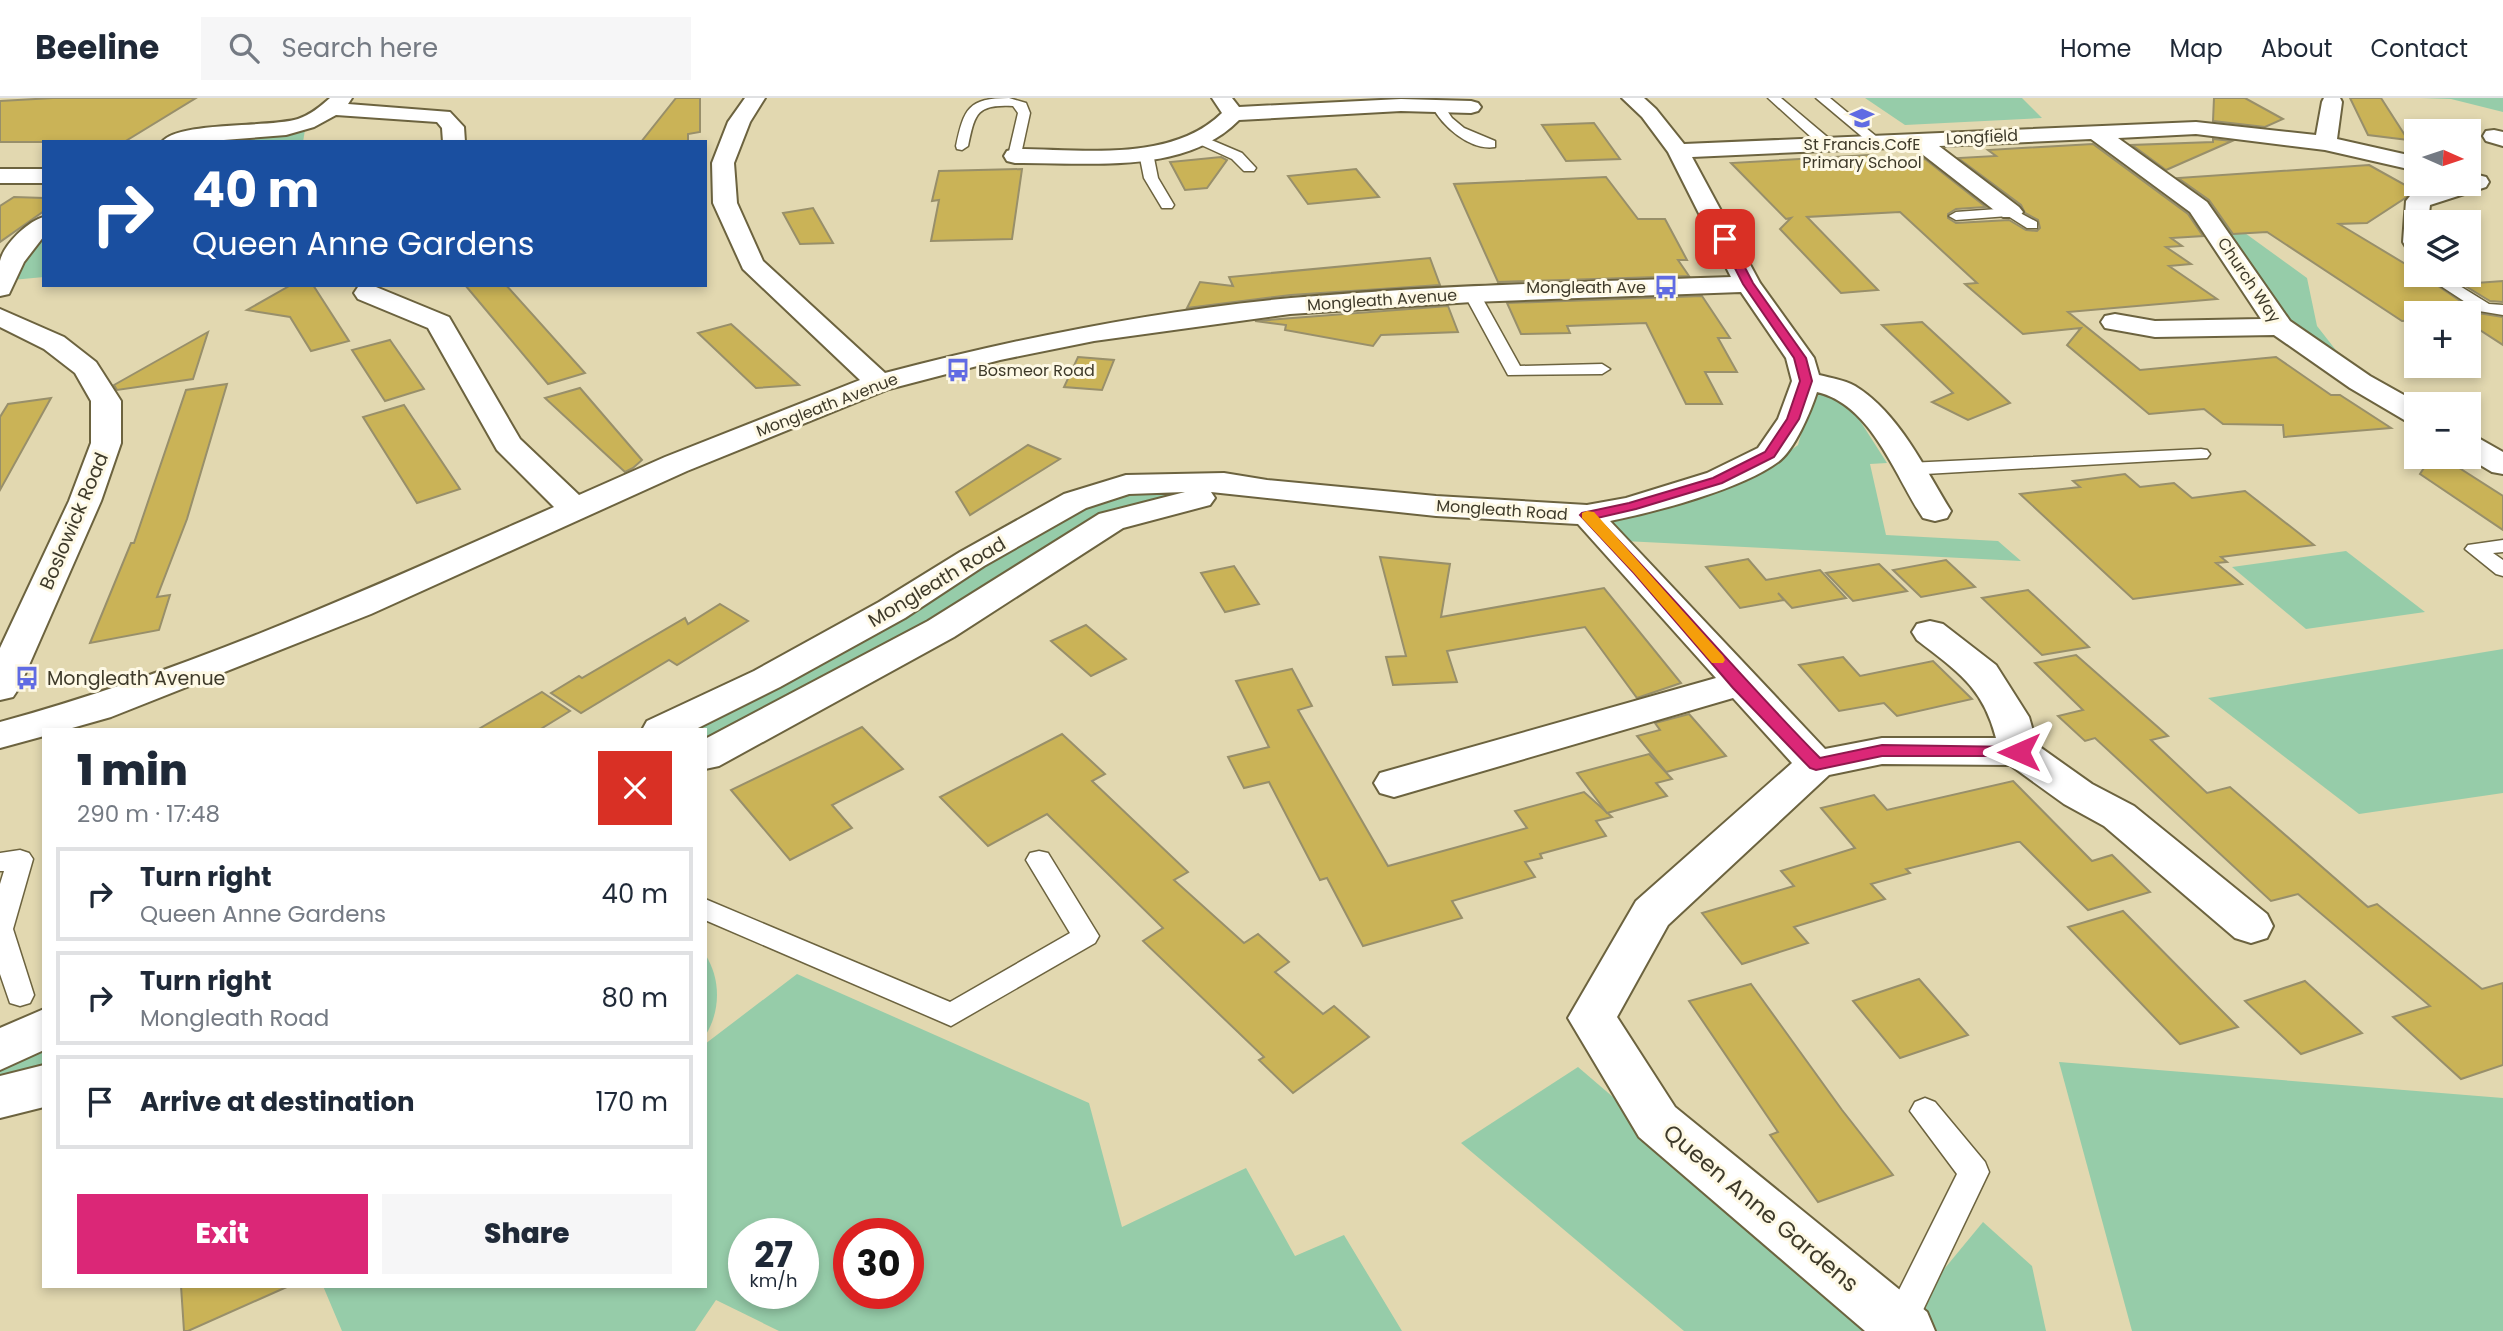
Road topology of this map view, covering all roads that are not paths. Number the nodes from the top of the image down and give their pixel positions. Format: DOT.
graph roads {
  1 [pos="755,98"];
  2 [pos="1632,98"];
  3 [pos="1774,98"];
  4 [pos="1822,98"];
  5 [pos="2332,102"];
  6 [pos="338,104"];
  7 [pos="1228,106"];
  8 [pos="1438,106"];
  9 [pos="1471,107"];
  10 [pos="2144,108"];
  11 [pos="2160,128"];
  12 [pos="2094,131"];
  13 [pos="178,140"];
  14 [pos="454,140"];
  15 [pos="1202,140"];
  16 [pos="1919,140"];
  17 [pos="1877,142"];
  18 [pos="2325,143"];
  19 [pos="1490,144"];
  20 [pos="1827,144"];
  21 [pos="962,146"];
  22 [pos="1678,151"];
  23 [pos="1146,153"];
  24 [pos="1014,156"];
  25 [pos="2404,161"];
  26 [pos="1249,168"];
  27 [pos="0,176"];
  28 [pos="42,176"];
  29 [pos="2482,183"];
  30 [pos="2503,190"];
  31 [pos="2431,196"];
  32 [pos="1167,205"];
  33 [pos="2417,210"];
  34 [pos="2011,212"];
  35 [pos="1956,216"];
  36 [pos="42,225"];
  37 [pos="2032,225"];
  38 [pos="1748,284"];
  39 [pos="2452,287"];
  40 [pos="0,288"];
  41 [pos="367,293"];
  42 [pos="1472,294"];
  43 [pos="2503,310"];
  44 [pos="2115,322"];
  45 [pos="5,325"];
  46 [pos="2280,327"];
  47 [pos="1602,369"];
  48 [pos="1806,381"];
  49 [pos="879,383"];
  50 [pos="2404,407"];
  51 [pos="2481,452"];
  52 [pos="2201,454"];
  53 [pos="2503,465"];
  54 [pos="1908,469"];
  55 [pos="1267,490"];
  56 [pos="575,509"];
  57 [pos="1936,511"];
  58 [pos="1587,515"];
  59 [pos="2503,546"];
  60 [pos="2503,570"];
  61 [pos="1930,632"];
  62 [pos="1739,684"];
  63 [pos="0,688"];
  64 [pos="665,728"];
  65 [pos="0,735"];
  66 [pos="2019,752"];
  67 [pos="707,755"];
  68 [pos="1816,764"];
  69 [pos="1395,783"];
  70 [pos="1039,860"];
  71 [pos="0,862"];
  72 [pos="707,910"];
  73 [pos="2251,926"];
  74 [pos="32,1012"];
  75 [pos="0,1050"];
  76 [pos="42,1086"];
  77 [pos="0,1097"];
  78 [pos="1926,1111"];
  79 [pos="1903,1327"];
  1 -- 49 [label="street"];
  2 -- 22 [label="street"];
  3 -- 20 [label="lane"];
  4 -- 17 [label="lane"];
  5 -- 18 [label="street"];
  6 -- 13 [label="street"];
  6 -- 14 [label="street"];
  7 -- 8 [label="street"];
  7 -- 15 [label="street"];
  8 -- 9 [label="street"];
  8 -- 19 [label="lane"];
  10 -- 11 [label="street"];
  11 -- 12 [label="street, Longfield"];
  11 -- 18 [label="street, Longfield"];
  12 -- 16 [label="street, Longfield"];
  12 -- 46 [label="street, Church Way"];
  15 -- 23 [label="street"];
  15 -- 26 [label="lane"];
  16 -- 17 [label="street, Longfield"];
  16 -- 34 [label="street"];
  17 -- 20 [label="street, Longfield"];
  18 -- 25 [label="street, Longfield"];
  20 -- 22 [label="street, Longfield"];
  21 -- 24 [label="lane"];
  22 -- 38 [label="street"];
  23 -- 24 [label="street"];
  23 -- 32 [label="lane"];
  27 -- 28 [label="street"];
  29 -- 30 [label="street"];
  31 -- 33 [label="street"];
  34 -- 35 [label="lane"];
  34 -- 37 [label="lane"];
  36 -- 40 [label="street"];
  38 -- 42 [label="street, Mongleath Avenue"];
  38 -- 48 [label="street"];
  39 -- 43 [label="lane"];
  41 -- 56 [label="street"];
  42 -- 47 [label="lane"];
  42 -- 49 [label="street, Mongleath Avenue"];
  44 -- 46 [label="street"];
  45 -- 63 [label="street, Boslowick Road"];
  46 -- 50 [label="street, Church Way"];
  48 -- 54 [label="street"];
  48 -- 58 [label="street, Mongleath Road"];
  49 -- 56 [label="street, Mongleath Avenue"];
  51 -- 53 [label="street"];
  52 -- 54 [label="lane"];
  54 -- 57 [label="street"];
  55 -- 58 [label="street, Mongleath Road"];
  55 -- 64 [label="street, Mongleath Road"];
  55 -- 67 [label="street, Mongleath Road"];
  56 -- 65 [label="street, Mongleath Avenue"];
  58 -- 62 [label="street"];
  59 -- 60 [label="lane"];
  61 -- 66 [label="street"];
  62 -- 68 [label="street"];
  62 -- 69 [label="street"];
  66 -- 68 [label="street"];
  66 -- 73 [label="street"];
  68 -- 79 [label="street, Queen Anne Gardens"];
  70 -- 72 [label="lane"];
  71 -- 74 [label="lane"];
  74 -- 75 [label="street"];
  76 -- 77 [label="street"];
  78 -- 79 [label="lane, Queen Anne Gardens"];
}
